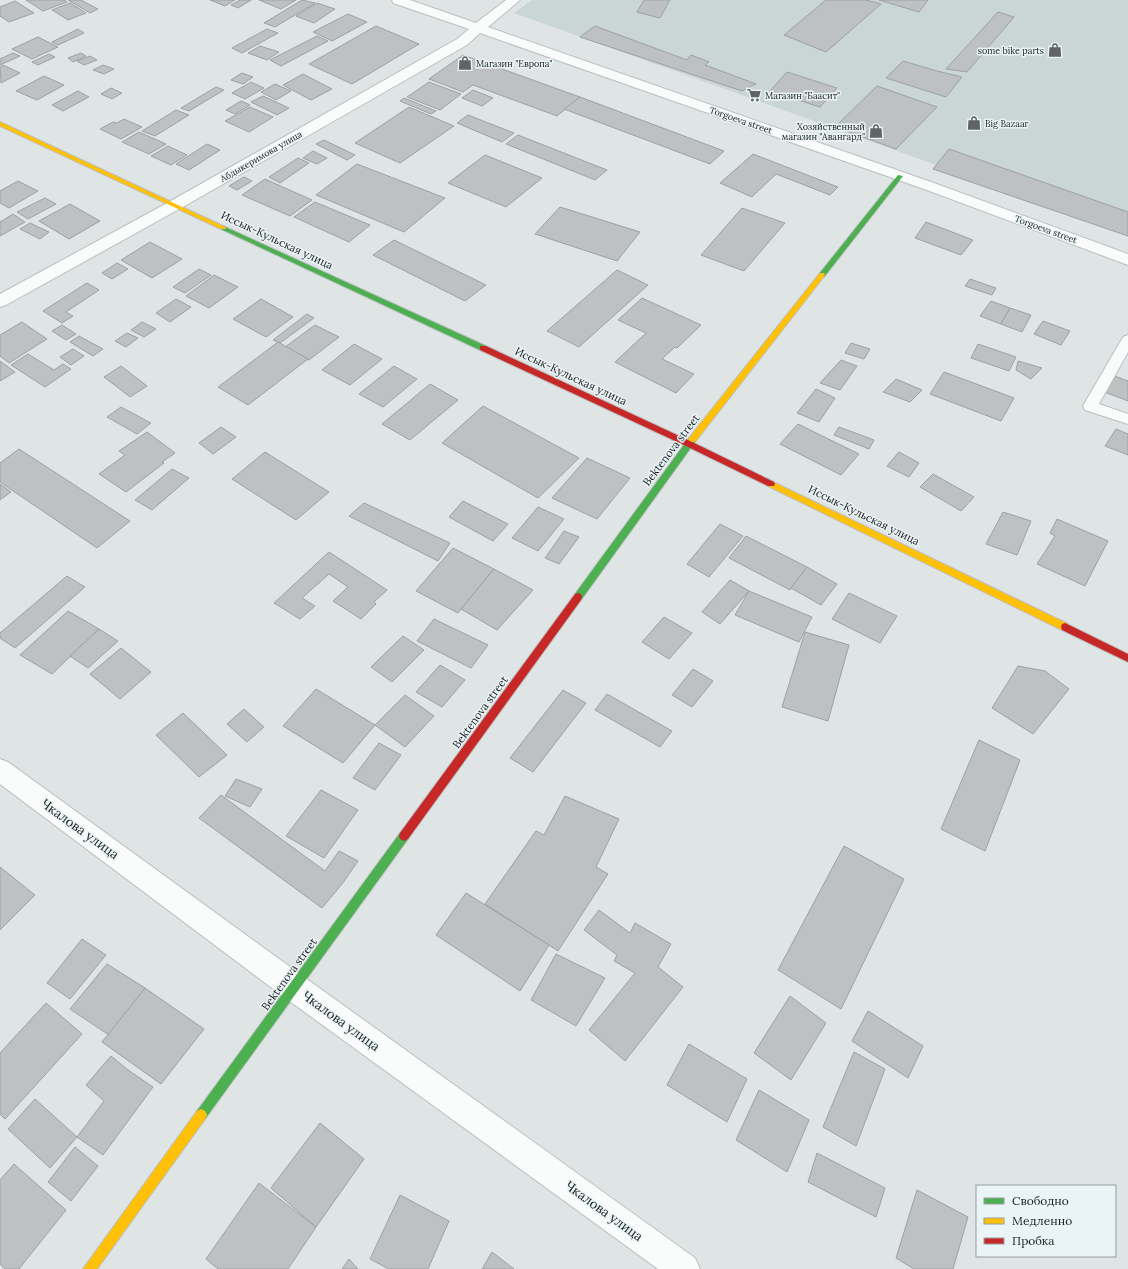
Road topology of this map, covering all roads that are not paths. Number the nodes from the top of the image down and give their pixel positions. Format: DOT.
graph roads {
  1 [pos="514,0"];
  2 [pos="408,1"];
  3 [pos="478,28"];
  4 [pos="0,124"];
  5 [pos="900,176"];
  6 [pos="174,205"];
  7 [pos="1128,260"];
  8 [pos="0,301"];
  9 [pos="1128,340"];
  10 [pos="1128,419"];
  11 [pos="690,444"];
  12 [pos="1128,658"];
  13 [pos="0,770"];
  14 [pos="294,987"];
  15 [pos="89,1269"];
  16 [pos="684,1269"];
  1 -- 3 [label="street, Абдыкеримова улица"];
  2 -- 3 [label="street, Torgoeva street"];
  3 -- 5 [label="street, Torgoeva street"];
  3 -- 6 [label="street, Абдыкеримова улица"];
  4 -- 6 [label="street, Иссык-Кульская улица"];
  5 -- 7 [label="street, Torgoeva street"];
  5 -- 11 [label="street, Bektenova street"];
  6 -- 8 [label="street, Абдыкеримова улица"];
  6 -- 11 [label="street, Иссык-Кульская улица"];
  9 -- 10 [label="lane"];
  11 -- 12 [label="street, Иссык-Кульская улица"];
  11 -- 14 [label="street, Bektenova street"];
  13 -- 14 [label="street, Чкалова улица"];
  14 -- 15 [label="street, Bektenova street"];
  14 -- 16 [label="street, Чкалова улица"];
}
